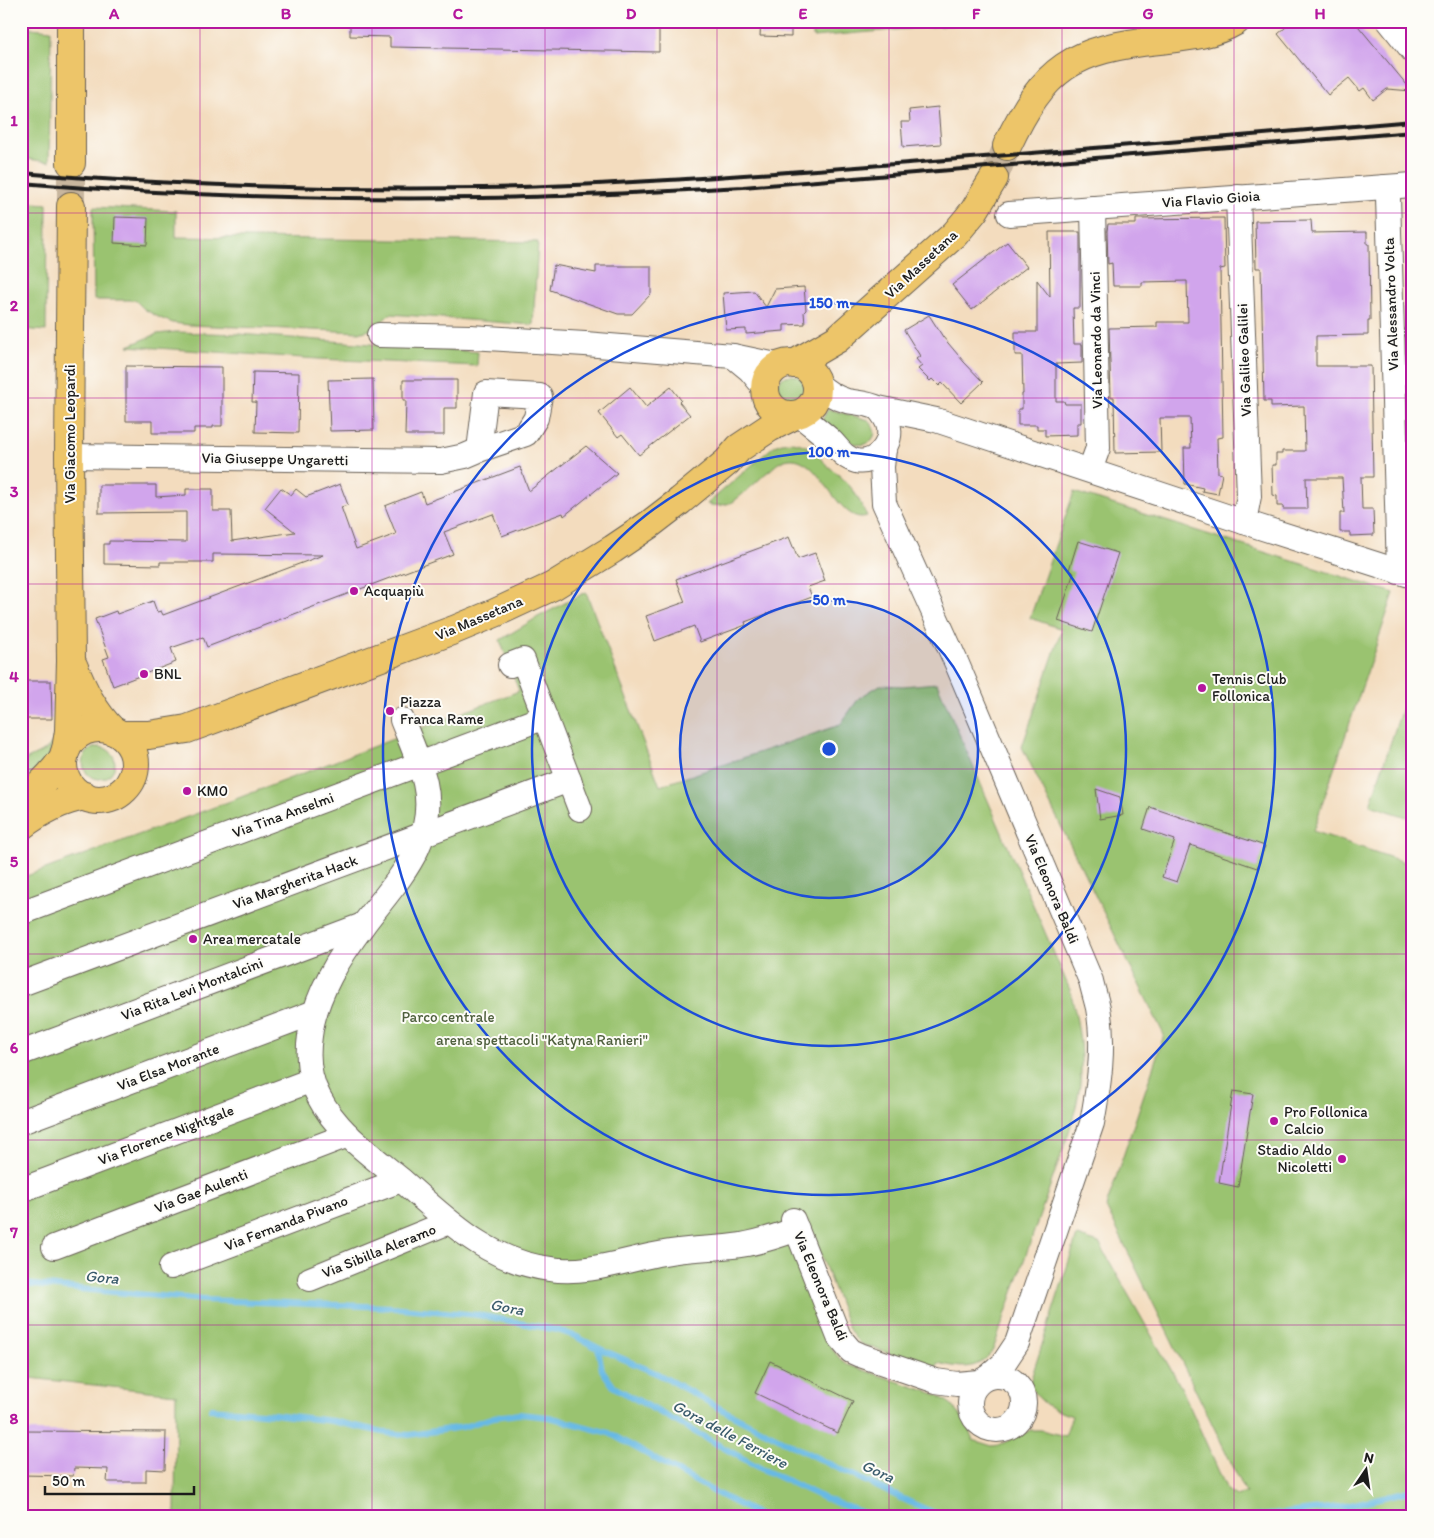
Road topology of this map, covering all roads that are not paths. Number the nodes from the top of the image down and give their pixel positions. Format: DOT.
graph roads {
  1 [pos="71,21"];
  2 [pos="1236,21"];
  3 [pos="1389,21"];
  4 [pos="1169,30"];
  5 [pos="1413,51"];
  6 [pos="1008,146"];
  7 [pos="71,163"];
  8 [pos="994,178"];
  9 [pos="1413,185"];
  10 [pos="1385,187"];
  11 [pos="1238,197"];
  12 [pos="71,206"];
  13 [pos="1093,208"];
  14 [pos="1009,214"];
  15 [pos="379,336"];
  16 [pos="837,340"];
  17 [pos="733,356"];
  18 [pos="787,365"];
  19 [pos="816,382"];
  20 [pos="766,391"];
  21 [pos="878,408"];
  22 [pos="797,415"];
  23 [pos="953,425"];
  24 [pos="887,443"];
  25 [pos="740,448"];
  26 [pos="479,450"];
  27 [pos="70,456"];
  28 [pos="848,458"];
  29 [pos="1090,470"];
  30 [pos="884,503"];
  31 [pos="1244,522"];
  32 [pos="1406,574"];
  33 [pos="71,662"];
  34 [pos="510,665"];
  35 [pos="545,717"];
  36 [pos="402,720"];
  37 [pos="187,729"];
  38 [pos="117,733"];
  39 [pos="65,754"];
  40 [pos="419,764"];
  41 [pos="134,772"];
  42 [pos="568,780"];
  43 [pos="85,796"];
  44 [pos="21,801"];
  45 [pos="580,809"];
  46 [pos="21,826"];
  47 [pos="422,834"];
  48 [pos="21,913"];
  49 [pos="363,925"];
  50 [pos="21,984"];
  51 [pos="315,1012"];
  52 [pos="21,1053"];
  53 [pos="312,1080"];
  54 [pos="21,1122"];
  55 [pos="348,1135"];
  56 [pos="401,1180"];
  57 [pos="21,1190"];
  58 [pos="449,1222"];
  59 [pos="54,1248"];
  60 [pos="170,1267"];
  61 [pos="310,1279"];
  62 [pos="1017,1343"];
  63 [pos="984,1380"];
  64 [pos="936,1381"];
  65 [pos="1017,1385"];
  66 [pos="971,1412"];
  1 -- 7 [label="main road"];
  2 -- 4 [label="main road"];
  3 -- 5 [label="street"];
  4 -- 6 [label="main road"];
  8 -- 16 [label="main road, Via Massetana"];
  9 -- 10 [label="street, Via Flavio Gioia"];
  10 -- 11 [label="street, Via Flavio Gioia"];
  10 -- 32 [label="street, Via Alessandro Volta"];
  11 -- 13 [label="street, Via Flavio Gioia"];
  11 -- 31 [label="street, Via Galileo Galilei"];
  12 -- 27 [label="main road, Via Giacomo Leopardi"];
  13 -- 14 [label="street, Via Flavio Gioia"];
  13 -- 29 [label="street, Via Leonardo da Vinci"];
  15 -- 17 [label="street"];
  16 -- 18 [label="main road, Via Massetana"];
  16 -- 19 [label="main road, Via Massetana"];
  17 -- 18 [label="street"];
  17 -- 20 [label="street"];
  18 -- 19 [label="main road"];
  18 -- 20 [label="main road, Via Massetana"];
  19 -- 21 [label="street"];
  19 -- 22 [label="main road, Via Massetana"];
  20 -- 22 [label="main road"];
  20 -- 25 [label="main road, Via Massetana"];
  21 -- 23 [label="street"];
  21 -- 24 [label="street"];
  22 -- 25 [label="main road, Via Massetana"];
  22 -- 28 [label="street"];
  23 -- 24 [label="street"];
  23 -- 29 [label="street"];
  24 -- 28 [label="street"];
  24 -- 30 [label="street, Via Eleonora Baldi"];
  25 -- 37 [label="main road, Via Massetana"];
  26 -- 27 [label="street, Via Giuseppe Ungaretti"];
  27 -- 33 [label="main road, Via Giacomo Leopardi"];
  28 -- 30 [label="street"];
  29 -- 31 [label="street"];
  30 -- 62 [label="street, Via Eleonora Baldi"];
  31 -- 32 [label="street"];
  33 -- 38 [label="main road, Via Giacomo Leopardi"];
  33 -- 39 [label="main road, Via Giacomo Leopardi"];
  34 -- 35 [label="street"];
  35 -- 40 [label="street, Via Tina Anselmi"];
  35 -- 42 [label="street"];
  36 -- 40 [label="street"];
  37 -- 38 [label="main road, Via Massetana"];
  37 -- 41 [label="main road, Via Massetana"];
  38 -- 39 [label="main road"];
  38 -- 41 [label="main road"];
  39 -- 43 [label="main road"];
  39 -- 44 [label="main road"];
  40 -- 47 [label="street"];
  40 -- 48 [label="street, Via Tina Anselmi"];
  41 -- 43 [label="main road"];
  42 -- 45 [label="street"];
  42 -- 47 [label="street, Via Margherita Hack"];
  43 -- 46 [label="main road"];
  47 -- 49 [label="street"];
  47 -- 50 [label="street, Via Margherita Hack"];
  49 -- 51 [label="street"];
  49 -- 52 [label="street, Via Rita Levi Montalcini"];
  51 -- 53 [label="street"];
  51 -- 54 [label="street, Via Elsa Morante"];
  53 -- 55 [label="street"];
  53 -- 57 [label="street, Via Florence Nightgale"];
  55 -- 56 [label="street"];
  55 -- 59 [label="street, Via Gae Aulenti"];
  56 -- 58 [label="street"];
  56 -- 60 [label="street, Via Fernanda Pivano"];
  58 -- 61 [label="street, Via Sibilla Aleramo"];
  58 -- 64 [label="street, Via Eleonora Baldi"];
  62 -- 63 [label="street, Via Eleonora Baldi"];
  62 -- 65 [label="street, Via Eleonora Baldi"];
  63 -- 64 [label="street, Via Eleonora Baldi"];
  63 -- 65 [label="street"];
  63 -- 66 [label="street"];
  64 -- 66 [label="street, Via Eleonora Baldi"];
  65 -- 66 [label="street"];
}
